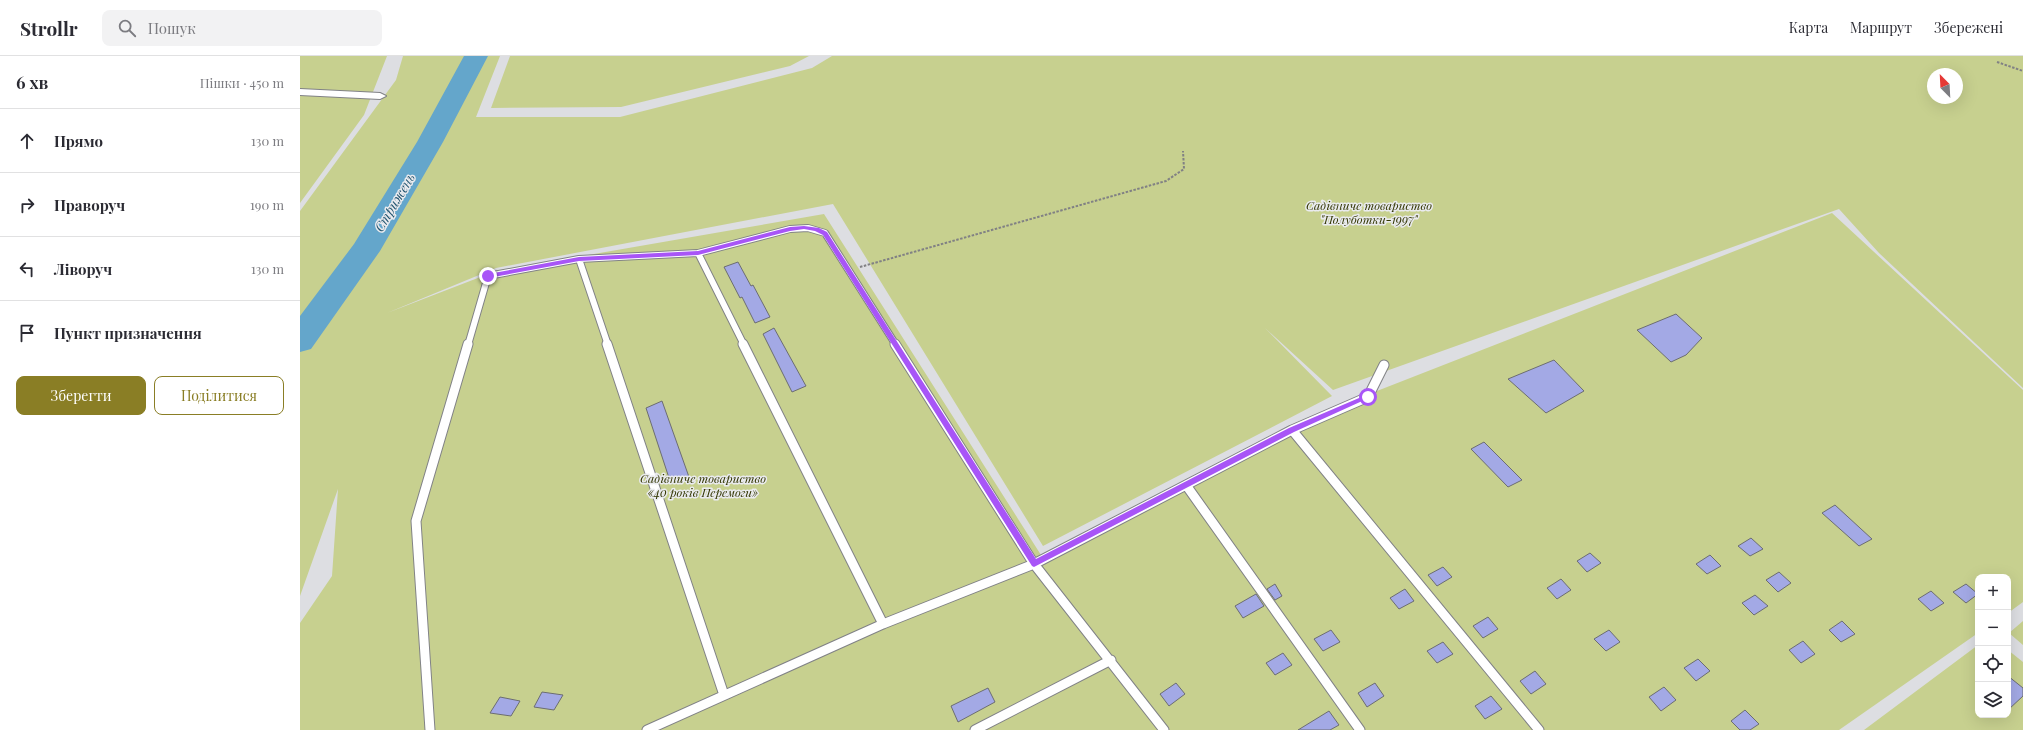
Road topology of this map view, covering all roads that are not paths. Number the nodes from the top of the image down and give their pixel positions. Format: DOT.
graph roads {
  1 [pos="300,92"];
  2 [pos="380,96"];
  3 [pos="698,253"];
  4 [pos="579,259"];
  5 [pos="1384,365"];
  6 [pos="1292,430"];
  7 [pos="1186,485"];
  8 [pos="1034,564"];
  9 [pos="883,624"];
  10 [pos="1111,660"];
  11 [pos="724,695"];
  12 [pos="430,730"];
  13 [pos="647,730"];
  14 [pos="975,730"];
  15 [pos="1164,730"];
  16 [pos="1360,730"];
  17 [pos="1539,730"];
  1 -- 2 [label="street"];
  3 -- 4 [label="lane"];
  3 -- 8 [label="lane"];
  3 -- 9 [label="lane"];
  4 -- 11 [label="lane"];
  4 -- 12 [label="lane"];
  5 -- 6 [label="lane"];
  6 -- 7 [label="lane"];
  6 -- 17 [label="lane"];
  7 -- 8 [label="lane"];
  7 -- 16 [label="lane"];
  8 -- 9 [label="lane"];
  8 -- 10 [label="lane"];
  9 -- 11 [label="lane"];
  10 -- 14 [label="lane"];
  10 -- 15 [label="lane"];
  11 -- 13 [label="lane"];
}
